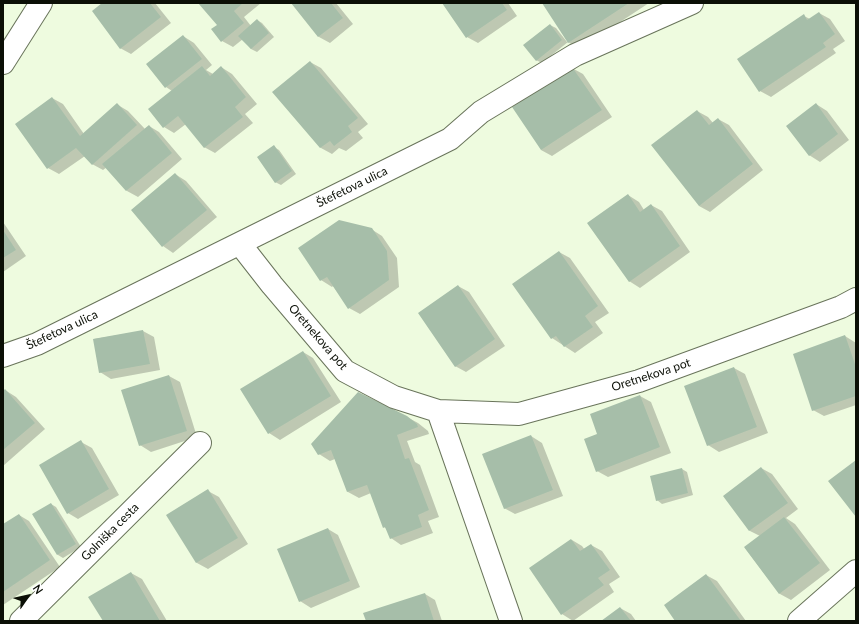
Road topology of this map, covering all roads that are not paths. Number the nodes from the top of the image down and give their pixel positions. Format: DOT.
graph roads {
  1 [pos="41,3"];
  2 [pos="692,3"];
  3 [pos="3,63"];
  4 [pos="240,244"];
  5 [pos="856,299"];
  6 [pos="3,356"];
  7 [pos="438,411"];
  8 [pos="200,443"];
  9 [pos="856,571"];
  10 [pos="21,621"];
  11 [pos="512,621"];
  12 [pos="799,621"];
  1 -- 3 [label="street"];
  2 -- 4 [label="street, Štefetova ulica"];
  4 -- 6 [label="street, Štefetova ulica"];
  4 -- 7 [label="street, Oretnekova pot"];
  5 -- 7 [label="street, Oretnekova pot"];
  7 -- 11 [label="street"];
  8 -- 10 [label="street, Golniška cesta"];
  9 -- 12 [label="street"];
}
